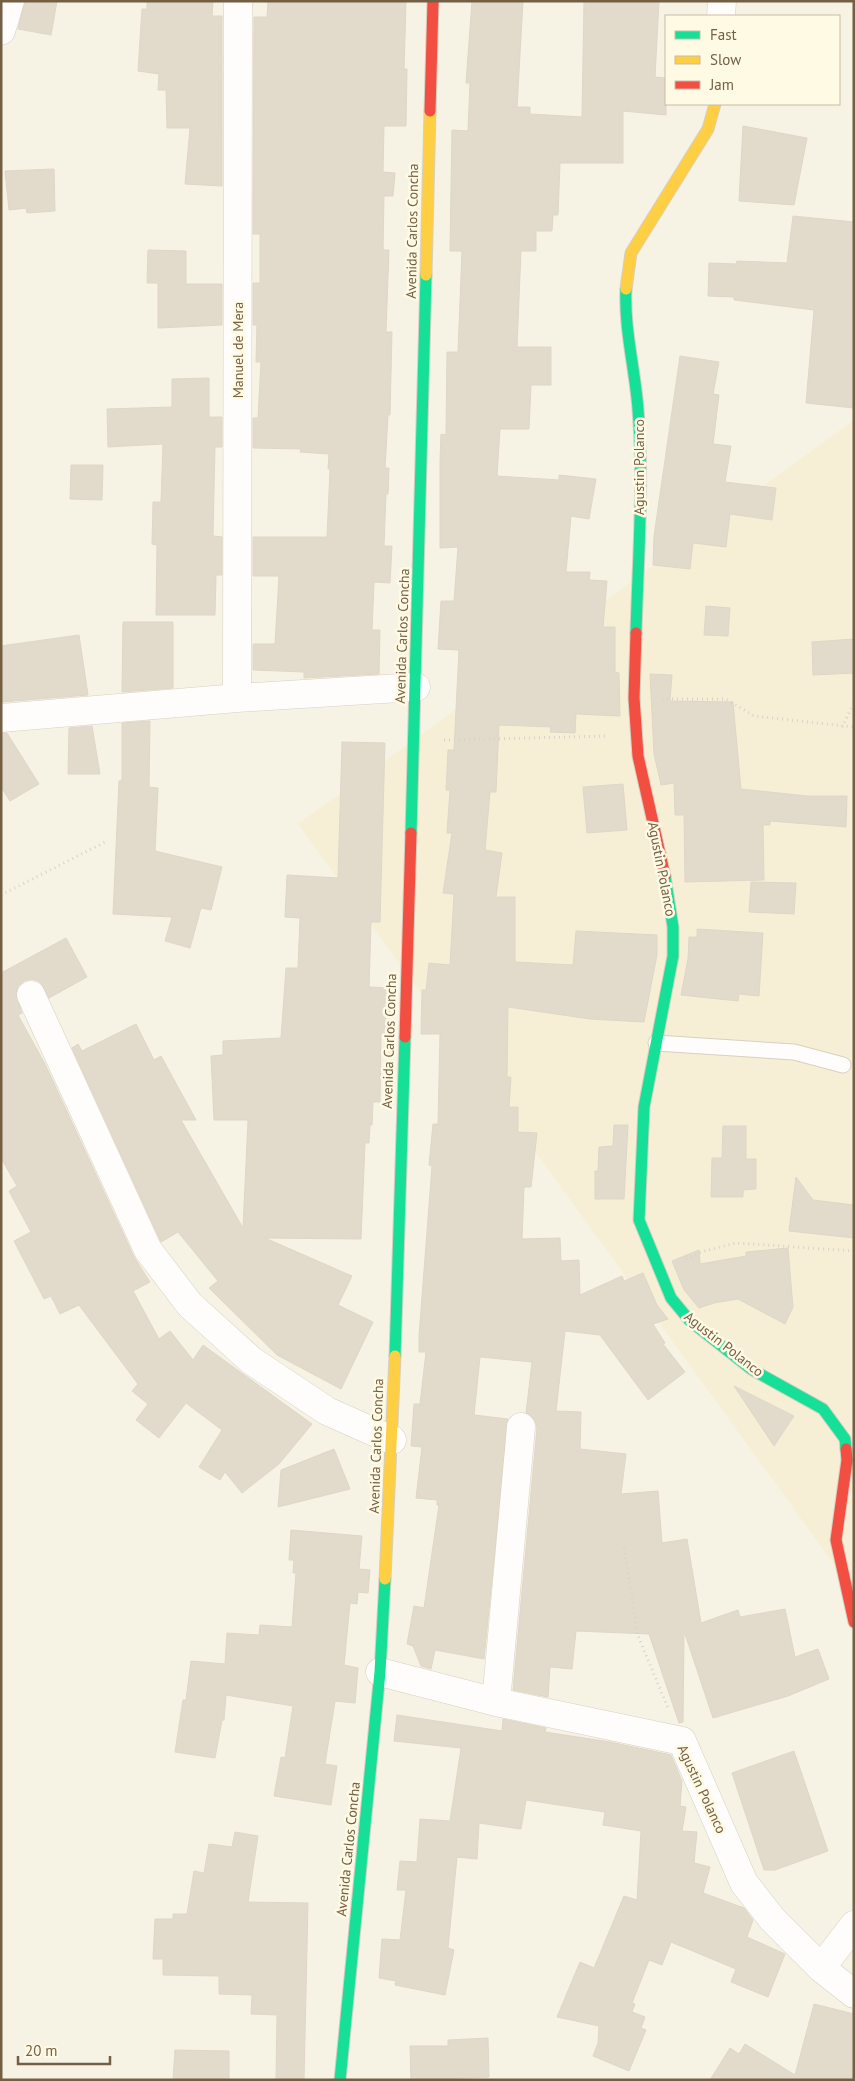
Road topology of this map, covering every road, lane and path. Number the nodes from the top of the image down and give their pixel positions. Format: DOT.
graph roads {
  1 [pos="10,1"];
  2 [pos="238,1"];
  3 [pos="433,1"];
  4 [pos="722,1"];
  5 [pos="721,15"];
  6 [pos="1,31"];
  7 [pos="715,105"];
  8 [pos="416,687"];
  9 [pos="237,698"];
  10 [pos="634,698"];
  11 [pos="854,703"];
  12 [pos="1,718"];
  13 [pos="842,727"];
  14 [pos="854,727"];
  15 [pos="635,736"];
  16 [pos="414,740"];
  17 [pos="107,841"];
  18 [pos="1,895"];
  19 [pos="31,996"];
  20 [pos="656,1043"];
  21 [pos="843,1066"];
  22 [pos="854,1251"];
  23 [pos="658,1272"];
  24 [pos="520,1427"];
  25 [pos="392,1440"];
  26 [pos="624,1548"];
  27 [pos="854,1622"];
  28 [pos="380,1672"];
  29 [pos="496,1702"];
  30 [pos="682,1740"];
  31 [pos="854,1925"];
  32 [pos="821,1968"];
  33 [pos="854,1994"];
  34 [pos="340,2080"];
  1 -- 6 [label="street"];
  2 -- 9 [label="street, Manuel de Mera"];
  3 -- 8 [label="street, Avenida Carlos Concha"];
  4 -- 5 [label="street"];
  7 -- 10 [label="street, Agustin Polanco"];
  8 -- 9 [label="street"];
  8 -- 16 [label="street, Avenida Carlos Concha"];
  9 -- 12 [label="street"];
  10 -- 13 [label="path"];
  10 -- 15 [label="street, Agustin Polanco"];
  11 -- 13 [label="path"];
  13 -- 14 [label="path"];
  15 -- 16 [label="path"];
  15 -- 20 [label="street, Agustin Polanco"];
  16 -- 25 [label="street, Avenida Carlos Concha"];
  17 -- 18 [label="path"];
  19 -- 25 [label="street"];
  20 -- 21 [label="lane"];
  20 -- 23 [label="street, Agustin Polanco"];
  22 -- 23 [label="path"];
  23 -- 27 [label="street, Agustin Polanco"];
  24 -- 29 [label="street"];
  25 -- 28 [label="street, Avenida Carlos Concha"];
  26 -- 30 [label="path"];
  28 -- 29 [label="street, Agustin Polanco"];
  28 -- 34 [label="street, Avenida Carlos Concha"];
  29 -- 30 [label="street, Agustin Polanco"];
  30 -- 32 [label="street, Agustin Polanco"];
  31 -- 32 [label="street"];
  32 -- 33 [label="street, Agustin Polanco"];
}
